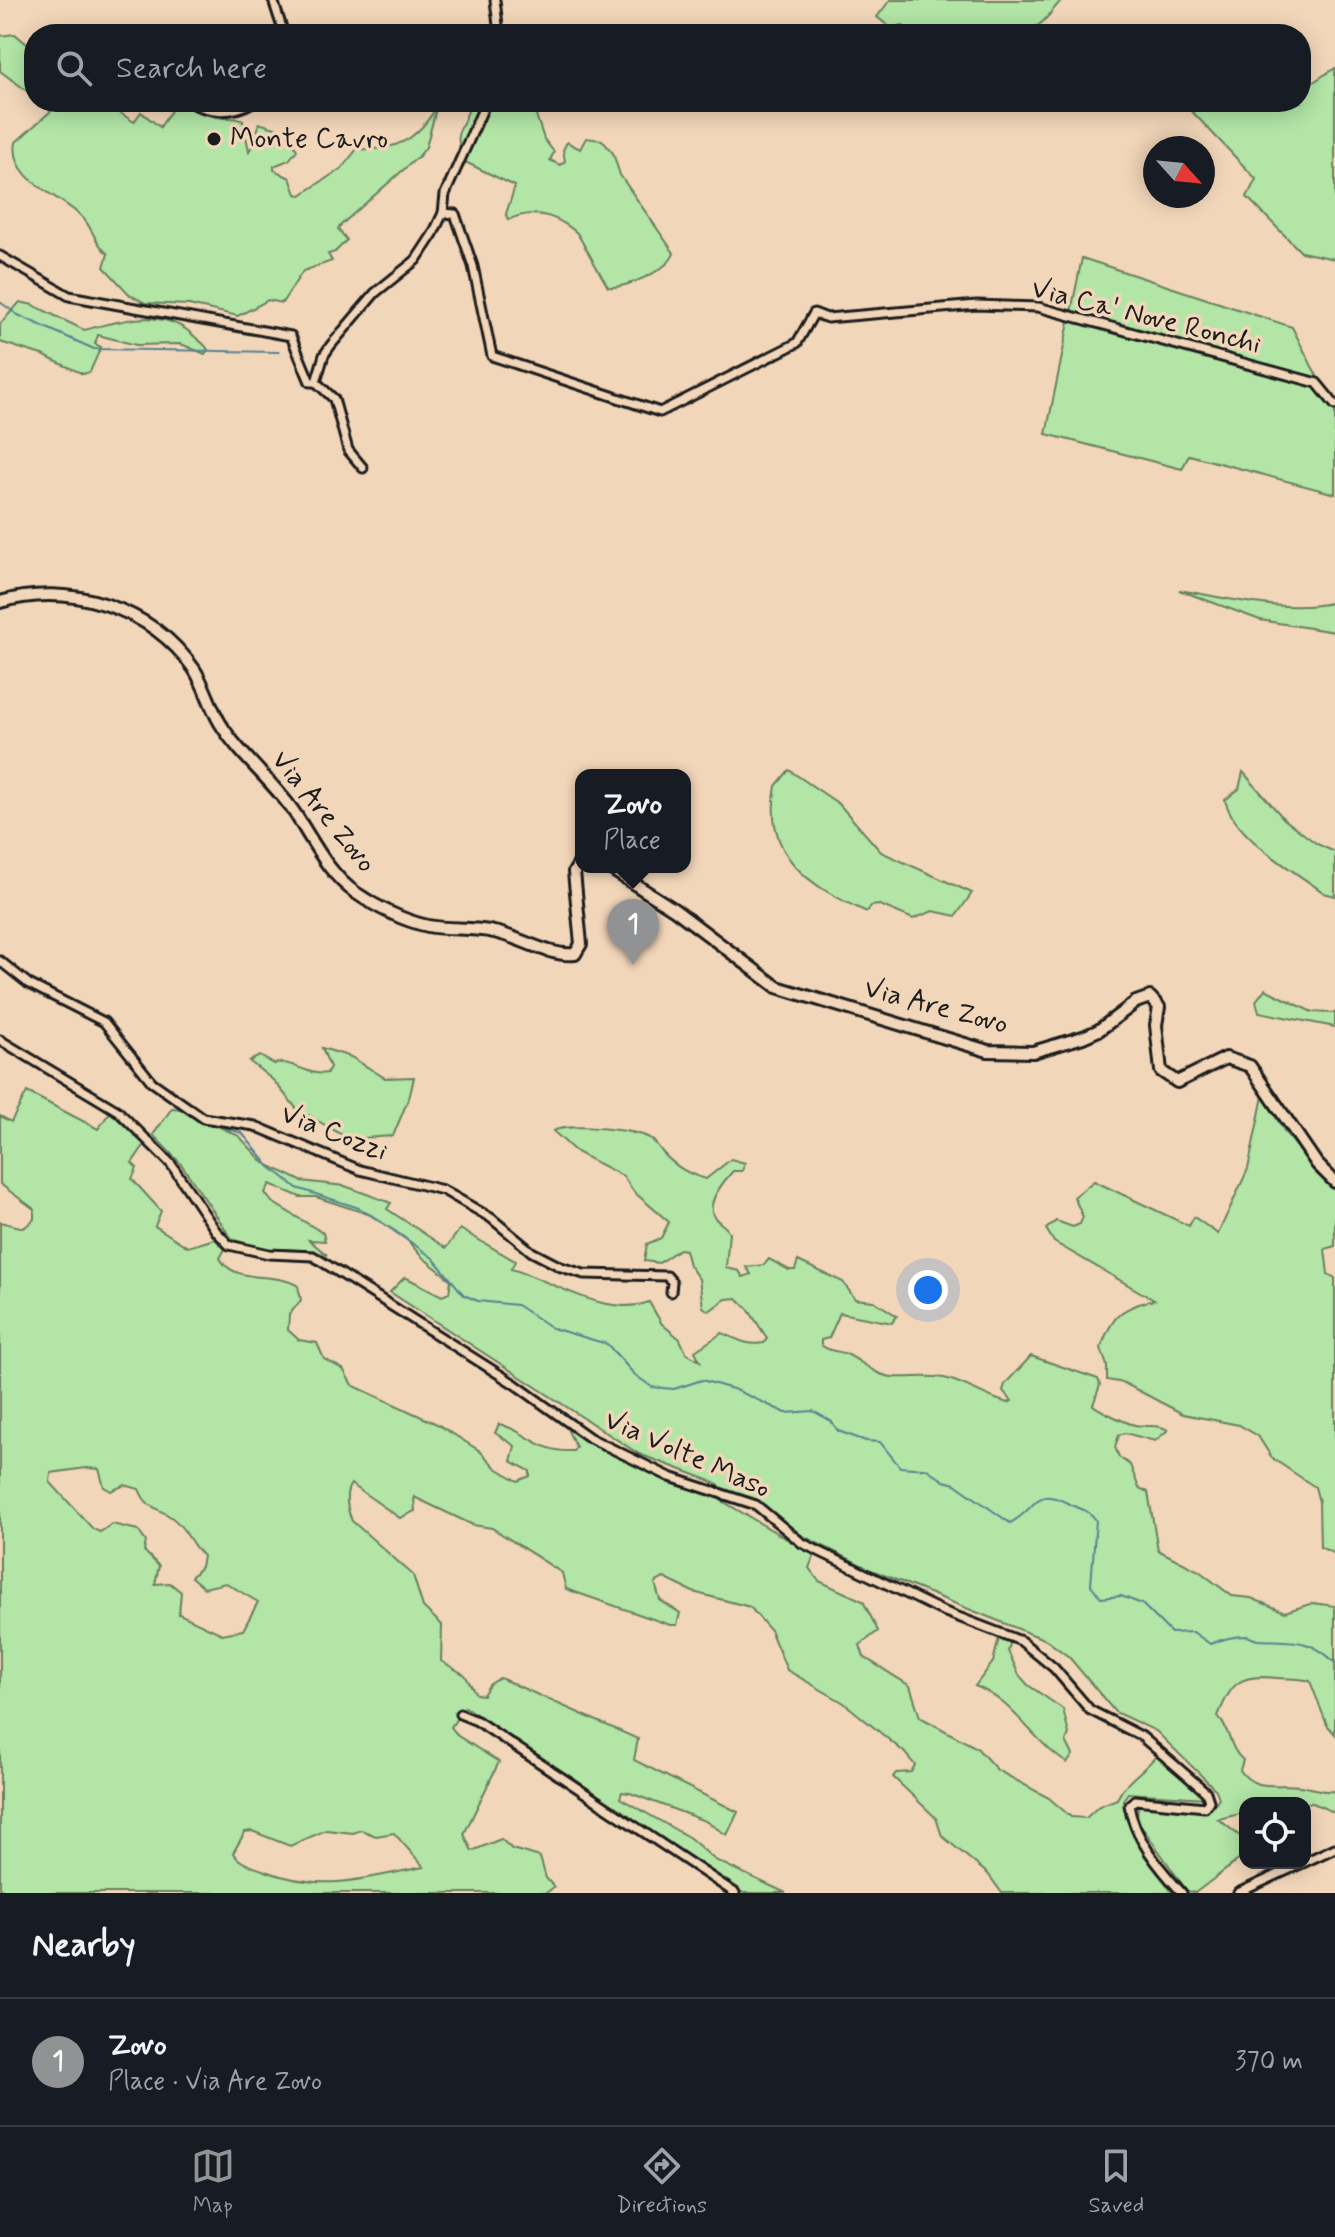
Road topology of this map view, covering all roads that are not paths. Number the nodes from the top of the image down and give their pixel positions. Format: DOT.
graph roads {
  1 [pos="273,0"];
  2 [pos="495,0"];
  3 [pos="281,24"];
  4 [pos="498,24"];
  5 [pos="482,112"];
  6 [pos="443,213"];
  7 [pos="0,256"];
  8 [pos="316,382"];
  9 [pos="1335,405"];
  10 [pos="363,468"];
  11 [pos="0,602"];
  12 [pos="575,870"];
  13 [pos="617,873"];
  14 [pos="0,961"];
  15 [pos="0,1040"];
  16 [pos="1335,1182"];
  17 [pos="671,1292"];
  18 [pos="460,1714"];
  19 [pos="1335,1848"];
  20 [pos="735,1893"];
  21 [pos="1182,1893"];
  22 [pos="1238,1893"];
  1 -- 3 [label="street"];
  2 -- 4 [label="street"];
  5 -- 6 [label="street"];
  6 -- 8 [label="street"];
  6 -- 9 [label="street, Via Ca' Nove Ronchi"];
  7 -- 8 [label="street"];
  8 -- 10 [label="street"];
  11 -- 12 [label="street, Via Are Zovo"];
  13 -- 16 [label="street, Via Are Zovo"];
  14 -- 17 [label="street, Via Cozzi"];
  15 -- 21 [label="street, Via Volte Maso"];
  18 -- 20 [label="street"];
  19 -- 22 [label="street"];
}
